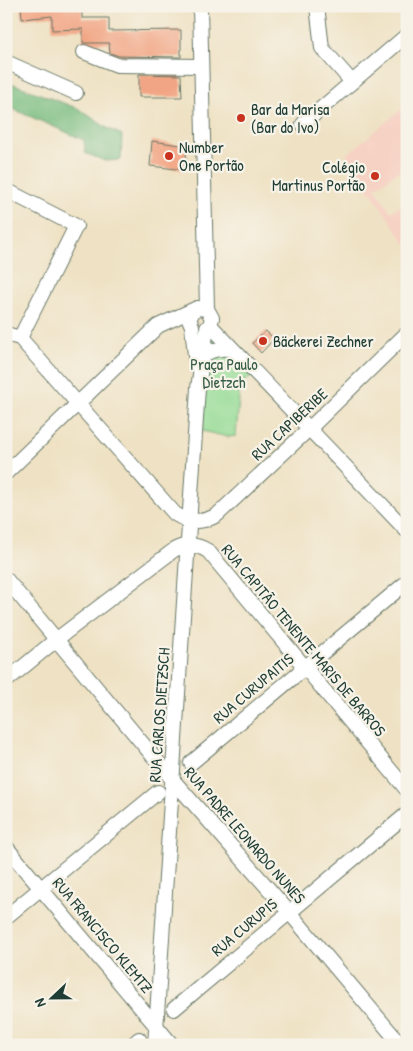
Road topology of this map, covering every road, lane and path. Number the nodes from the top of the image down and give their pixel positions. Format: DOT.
graph roads {
  1 [pos="200,6"];
  2 [pos="317,6"];
  3 [pos="407,35"];
  4 [pos="84,52"];
  5 [pos="6,62"];
  6 [pos="201,66"];
  7 [pos="352,82"];
  8 [pos="76,94"];
  9 [pos="303,124"];
  10 [pos="6,190"];
  11 [pos="199,309"];
  12 [pos="167,322"];
  13 [pos="192,326"];
  14 [pos="208,327"];
  15 [pos="6,334"];
  16 [pos="404,336"];
  17 [pos="20,338"];
  18 [pos="233,350"];
  19 [pos="202,356"];
  20 [pos="198,388"];
  21 [pos="78,403"];
  22 [pos="309,429"];
  23 [pos="6,472"];
  24 [pos="189,521"];
  25 [pos="407,531"];
  26 [pos="188,545"];
  27 [pos="6,579"];
  28 [pos="407,582"];
  29 [pos="57,640"];
  30 [pos="305,668"];
  31 [pos="6,681"];
  32 [pos="191,763"];
  33 [pos="172,779"];
  34 [pos="407,790"];
  35 [pos="158,792"];
  36 [pos="407,814"];
  37 [pos="6,847"];
  38 [pos="41,888"];
  39 [pos="289,912"];
  40 [pos="6,917"];
  41 [pos="174,1009"];
  42 [pos="156,1026"];
  43 [pos="155,1045"];
  44 [pos="172,1045"];
  45 [pos="401,1045"];
  1 -- 6 [label="street, RUA CARLOS DIETZSCH"];
  2 -- 7 [label="street"];
  3 -- 7 [label="street"];
  4 -- 6 [label="street"];
  5 -- 8 [label="street"];
  6 -- 11 [label="street, RUA CARLOS DIETZSCH"];
  7 -- 9 [label="street"];
  10 -- 17 [label="street"];
  11 -- 12 [label="street"];
  11 -- 13 [label="street, RUA CARLOS DIETZSCH"];
  11 -- 14 [label="street, RUA CARLOS DIETZSCH"];
  12 -- 13 [label="street"];
  12 -- 21 [label="street"];
  13 -- 14 [label="street"];
  13 -- 20 [label="street, RUA CARLOS DIETZSCH"];
  14 -- 18 [label="street"];
  14 -- 19 [label="street, RUA CARLOS DIETZSCH"];
  15 -- 17 [label="street"];
  16 -- 22 [label="street, RUA CAPIBERIBE"];
  17 -- 21 [label="street"];
  18 -- 19 [label="street"];
  18 -- 22 [label="street"];
  19 -- 20 [label="street, RUA CARLOS DIETZSCH"];
  20 -- 24 [label="street, RUA CARLOS DIETZSCH"];
  21 -- 23 [label="street"];
  21 -- 24 [label="street"];
  22 -- 24 [label="street, RUA CAPIBERIBE"];
  22 -- 25 [label="street"];
  24 -- 26 [label="street, RUA CARLOS DIETZSCH"];
  26 -- 29 [label="street"];
  26 -- 30 [label="street, RUA CAPITÃO TENENTE MARIS DE BARROS"];
  26 -- 33 [label="street, RUA CARLOS DIETZSCH"];
  27 -- 29 [label="street, RUA PADRE LEONARDO NUNES"];
  28 -- 30 [label="street, RUA CURUPAITIS"];
  29 -- 31 [label="street"];
  29 -- 33 [label="street, RUA PADRE LEONARDO NUNES"];
  30 -- 32 [label="street, RUA CURUPAITIS"];
  30 -- 34 [label="street, RUA CAPITÃO TENENTE MARIS DE BARROS"];
  33 -- 39 [label="street, RUA PADRE LEONARDO NUNES"];
  33 -- 42 [label="street, RUA CARLOS DIETZSCH"];
  35 -- 38 [label="street"];
  36 -- 39 [label="street, RUA CURUPIS"];
  37 -- 38 [label="street, RUA FRANCISCO KLEMTZ"];
  38 -- 40 [label="street"];
  38 -- 42 [label="street, RUA FRANCISCO KLEMTZ"];
  39 -- 41 [label="street, RUA CURUPIS"];
  39 -- 45 [label="street, RUA PADRE LEONARDO NUNES"];
  42 -- 43 [label="street, RUA CARLOS DIETZSCH"];
  42 -- 44 [label="street, RUA FRANCISCO KLEMTZ"];
}
